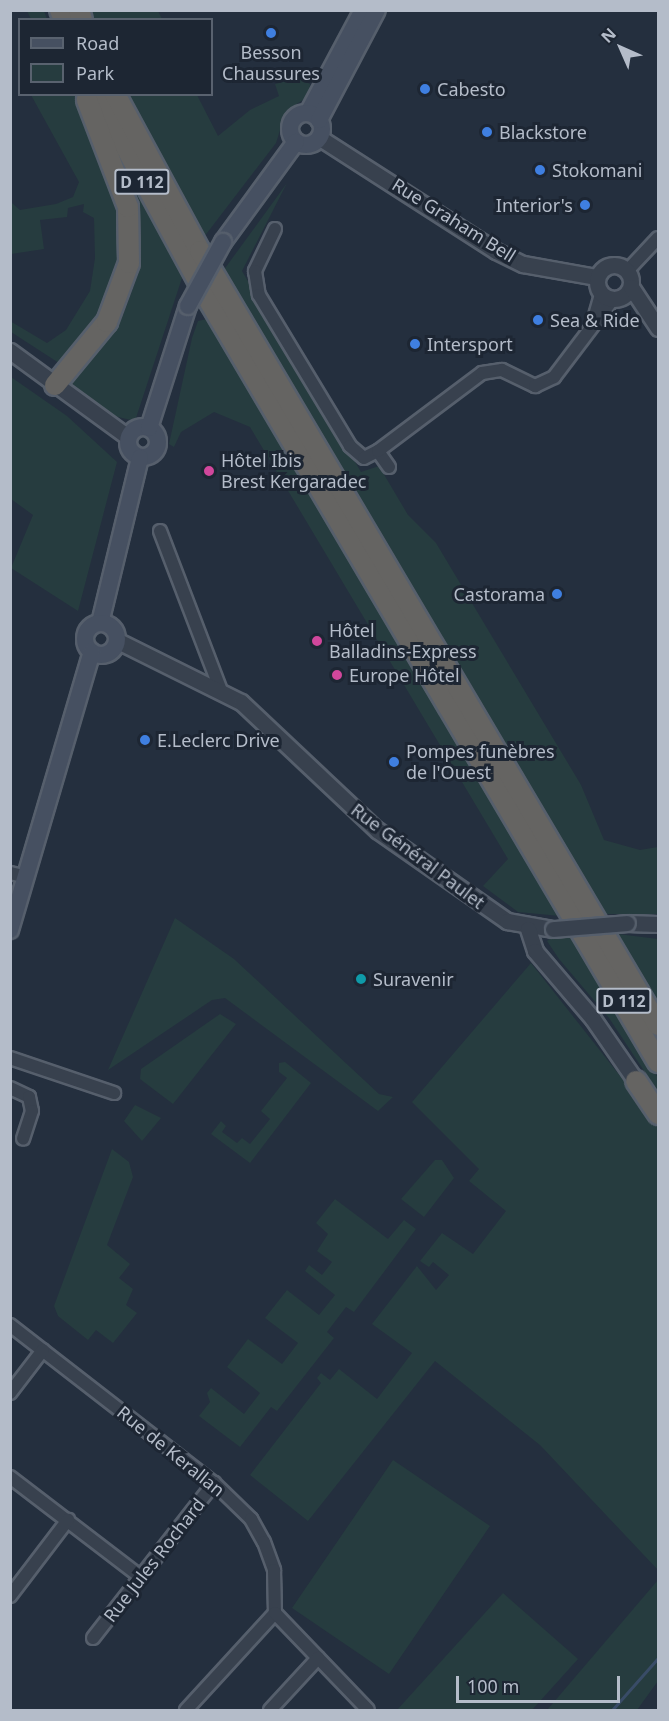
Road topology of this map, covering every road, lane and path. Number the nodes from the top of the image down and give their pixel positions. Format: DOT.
graph roads {
  1 [pos="363,10"];
  2 [pos="377,10"];
  3 [pos="86,96"];
  4 [pos="98,96"];
  5 [pos="116,96"];
  6 [pos="314,117"];
  7 [pos="320,138"];
  8 [pos="296,142"];
  9 [pos="275,229"];
  10 [pos="658,238"];
  11 [pos="628,270"];
  12 [pos="597,277"];
  13 [pos="631,287"];
  14 [pos="611,297"];
  15 [pos="655,323"];
  16 [pos="10,351"];
  17 [pos="55,385"];
  18 [pos="148,428"];
  19 [pos="128,437"];
  20 [pos="378,451"];
  21 [pos="140,458"];
  22 [pos="389,467"];
  23 [pos="160,531"];
  24 [pos="100,623"];
  25 [pos="120,648"];
  26 [pos="92,652"];
  27 [pos="220,688"];
  28 [pos="19,875"];
  29 [pos="657,925"];
  30 [pos="11,926"];
  31 [pos="528,929"];
  32 [pos="658,1025"];
  33 [pos="10,1058"];
  34 [pos="658,1062"];
  35 [pos="636,1081"];
  36 [pos="10,1088"];
  37 [pos="114,1093"];
  38 [pos="658,1114"];
  39 [pos="23,1139"];
  40 [pos="10,1325"];
  41 [pos="43,1350"];
  42 [pos="10,1393"];
  43 [pos="10,1477"];
  44 [pos="214,1483"];
  45 [pos="68,1520"];
  46 [pos="141,1577"];
  47 [pos="10,1596"];
  48 [pos="275,1613"];
  49 [pos="93,1638"];
  50 [pos="318,1658"];
  51 [pos="186,1710"];
  52 [pos="267,1710"];
  53 [pos="368,1710"];
  1 -- 6 [label="main road"];
  2 -- 6 [label="main road"];
  3 -- 17 [label="highway"];
  4 -- 34 [label="highway, D 112"];
  5 -- 32 [label="highway, D 112"];
  6 -- 7 [label="main road"];
  6 -- 8 [label="main road"];
  7 -- 8 [label="main road"];
  7 -- 12 [label="street, Rue Graham Bell"];
  8 -- 18 [label="main road, bridge"];
  9 -- 20 [label="street"];
  10 -- 11 [label="street"];
  11 -- 12 [label="street"];
  11 -- 13 [label="street"];
  12 -- 14 [label="street"];
  13 -- 14 [label="street"];
  13 -- 15 [label="street"];
  14 -- 15 [label="street"];
  14 -- 20 [label="street"];
  16 -- 17 [label="street"];
  17 -- 19 [label="street"];
  18 -- 19 [label="main road"];
  18 -- 21 [label="main road"];
  19 -- 21 [label="main road"];
  20 -- 22 [label="street"];
  21 -- 24 [label="main road"];
  23 -- 27 [label="street"];
  24 -- 25 [label="main road"];
  24 -- 26 [label="main road"];
  25 -- 26 [label="main road"];
  25 -- 27 [label="street, Rue Général Paulet"];
  26 -- 28 [label="main road"];
  27 -- 31 [label="street, Rue Général Paulet"];
  28 -- 30 [label="main road"];
  29 -- 31 [label="street, Rue Général Paulet, bridge"];
  31 -- 35 [label="street"];
  33 -- 37 [label="street"];
  35 -- 38 [label="highway"];
  36 -- 39 [label="street"];
  40 -- 41 [label="street, Rue de Kerallan"];
  41 -- 42 [label="street"];
  41 -- 44 [label="street, Rue de Kerallan"];
  43 -- 45 [label="street"];
  44 -- 46 [label="street, Rue Jules Rochard"];
  44 -- 48 [label="street, Rue de Kerallan"];
  45 -- 46 [label="street"];
  45 -- 47 [label="street"];
  46 -- 49 [label="street, Rue Jules Rochard"];
  48 -- 50 [label="street"];
  48 -- 51 [label="street"];
  50 -- 52 [label="street"];
  50 -- 53 [label="street"];
}
